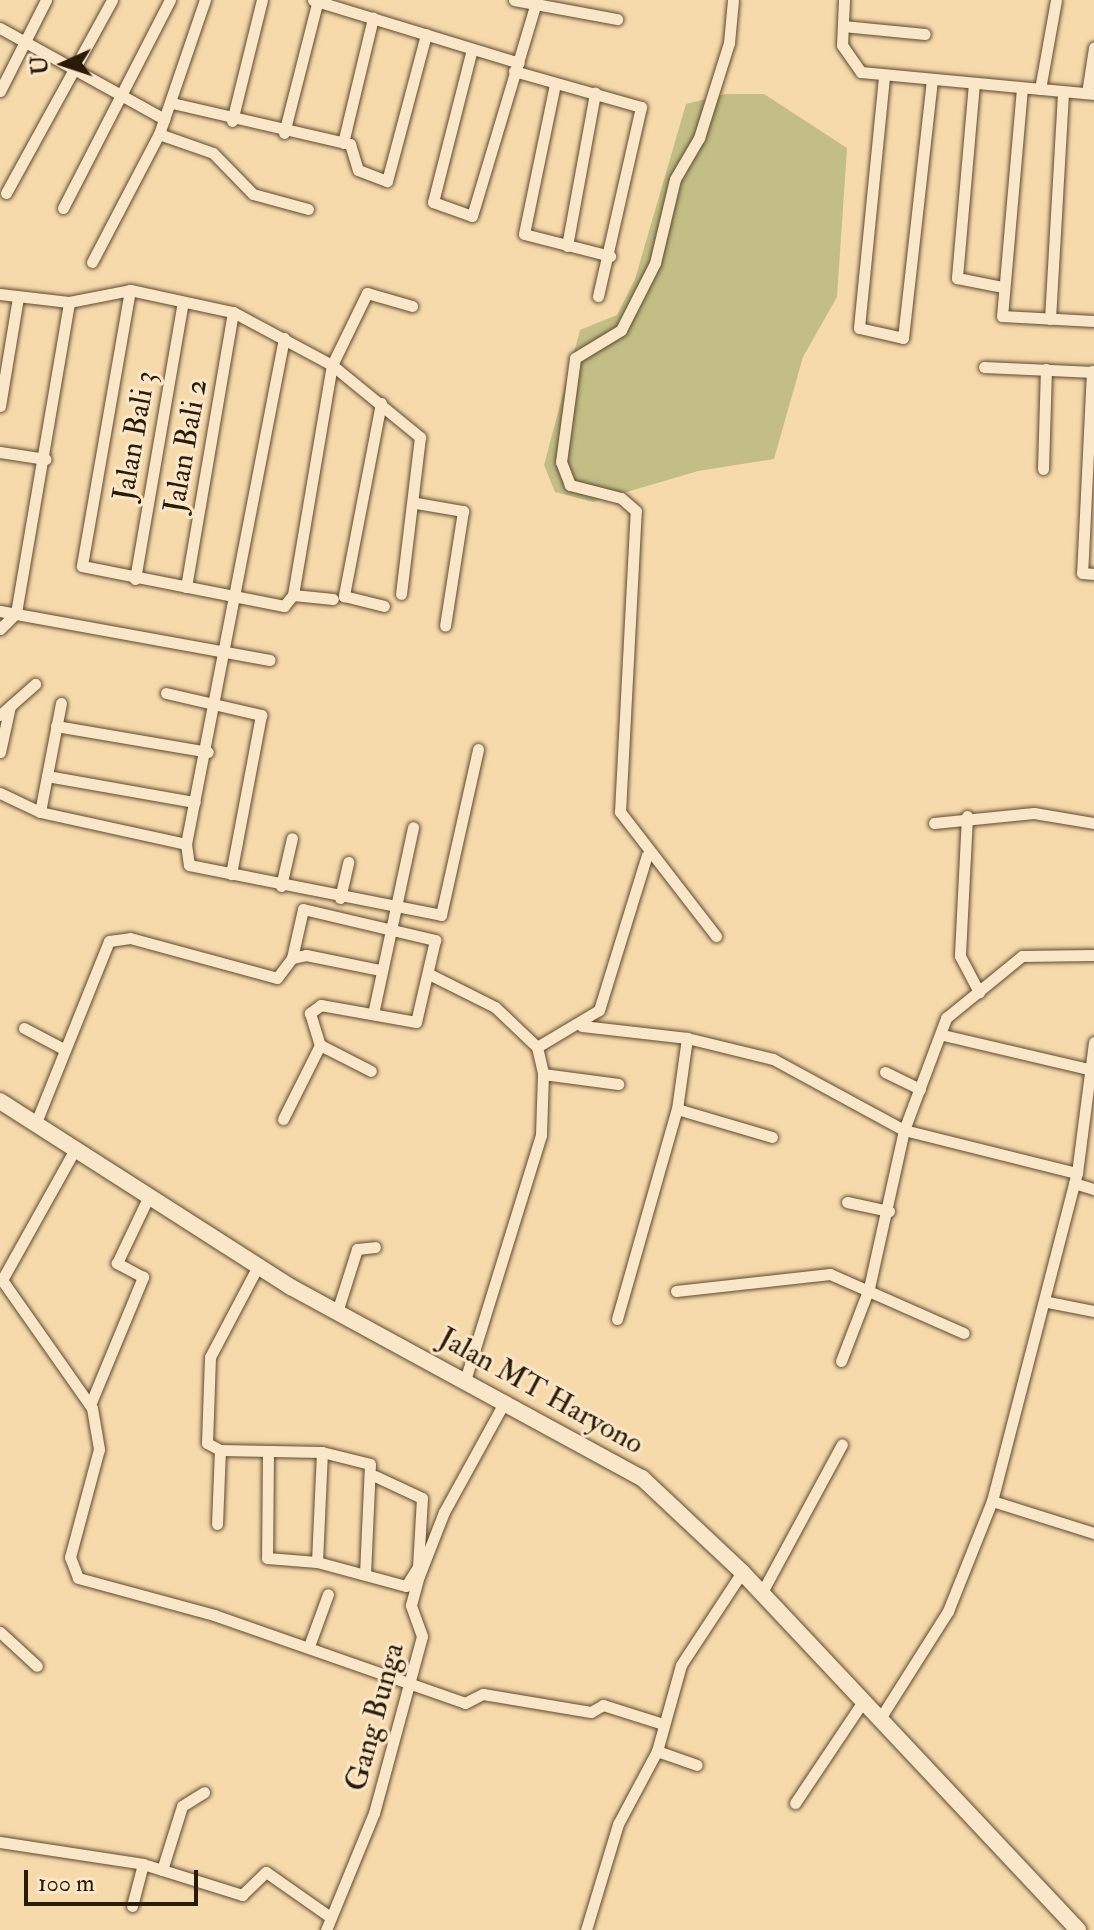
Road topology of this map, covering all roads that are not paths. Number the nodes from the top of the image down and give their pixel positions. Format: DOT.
graph roads {
  1 [pos="46,0"];
  2 [pos="112,0"];
  3 [pos="170,0"];
  4 [pos="205,0"];
  5 [pos="262,0"];
  6 [pos="514,0"];
  7 [pos="592,0"];
  8 [pos="733,0"];
  9 [pos="844,0"];
  10 [pos="1056,0"];
  11 [pos="316,1"];
  12 [pos="537,3"];
  13 [pos="589,12"];
  14 [pos="373,18"];
  15 [pos="617,19"];
  16 [pos="843,26"];
  17 [pos="0,28"];
  18 [pos="426,34"];
  19 [pos="925,34"];
  20 [pos="25,43"];
  21 [pos="1094,48"];
  22 [pos="472,49"];
  23 [pos="516,67"];
  24 [pos="74,72"];
  25 [pos="884,77"];
  26 [pos="932,81"];
  27 [pos="974,83"];
  28 [pos="555,84"];
  29 [pos="1022,88"];
  30 [pos="1040,89"];
  31 [pos="0,91"];
  32 [pos="1063,92"];
  33 [pos="595,93"];
  34 [pos="1090,94"];
  35 [pos="122,95"];
  36 [pos="172,103"];
  37 [pos="164,119"];
  38 [pos="232,121"];
  39 [pos="284,133"];
  40 [pos="159,134"];
  41 [pos="343,143"];
  42 [pos="6,193"];
  43 [pos="63,208"];
  44 [pos="308,209"];
  45 [pos="567,246"];
  46 [pos="610,256"];
  47 [pos="92,262"];
  48 [pos="1003,287"];
  49 [pos="130,290"];
  50 [pos="0,294"];
  51 [pos="598,296"];
  52 [pos="18,297"];
  53 [pos="69,302"];
  54 [pos="183,302"];
  55 [pos="412,306"];
  56 [pos="233,312"];
  57 [pos="1050,319"];
  58 [pos="1094,321"];
  59 [pos="284,338"];
  60 [pos="332,365"];
  61 [pos="984,367"];
  62 [pos="1046,369"];
  63 [pos="1093,376"];
  64 [pos="381,403"];
  65 [pos="0,406"];
  66 [pos="0,452"];
  67 [pos="45,459"];
  68 [pos="1043,469"];
  69 [pos="416,503"];
  70 [pos="1094,574"];
  71 [pos="135,579"];
  72 [pos="186,587"];
  73 [pos="401,594"];
  74 [pos="293,595"];
  75 [pos="238,597"];
  76 [pos="333,599"];
  77 [pos="384,606"];
  78 [pos="0,611"];
  79 [pos="16,613"];
  80 [pos="445,626"];
  81 [pos="0,629"];
  82 [pos="228,651"];
  83 [pos="270,660"];
  84 [pos="35,684"];
  85 [pos="166,693"];
  86 [pos="61,703"];
  87 [pos="218,703"];
  88 [pos="10,706"];
  89 [pos="0,715"];
  90 [pos="56,726"];
  91 [pos="478,749"];
  92 [pos="0,752"];
  93 [pos="208,752"];
  94 [pos="47,776"];
  95 [pos="0,793"];
  96 [pos="195,802"];
  97 [pos="40,812"];
  98 [pos="967,816"];
  99 [pos="934,823"];
  100 [pos="1094,823"];
  101 [pos="413,827"];
  102 [pos="292,838"];
  103 [pos="186,844"];
  104 [pos="647,855"];
  105 [pos="348,862"];
  106 [pos="231,874"];
  107 [pos="281,886"];
  108 [pos="340,898"];
  109 [pos="394,908"];
  110 [pos="388,928"];
  111 [pos="716,936"];
  112 [pos="1094,955"];
  113 [pos="292,958"];
  114 [pos="380,970"];
  115 [pos="429,974"];
  116 [pos="979,992"];
  117 [pos="373,1014"];
  118 [pos="582,1026"];
  119 [pos="24,1028"];
  120 [pos="943,1035"];
  121 [pos="687,1038"];
  122 [pos="1094,1042"];
  123 [pos="320,1045"];
  124 [pos="537,1047"];
  125 [pos="62,1048"];
  126 [pos="1092,1070"];
  127 [pos="371,1071"];
  128 [pos="885,1072"];
  129 [pos="543,1074"];
  130 [pos="618,1084"];
  131 [pos="920,1089"];
  132 [pos="0,1101"];
  133 [pos="677,1109"];
  134 [pos="283,1119"];
  135 [pos="35,1125"];
  136 [pos="904,1130"];
  137 [pos="772,1137"];
  138 [pos="74,1151"];
  139 [pos="1076,1178"];
  140 [pos="1094,1189"];
  141 [pos="149,1196"];
  142 [pos="847,1202"];
  143 [pos="889,1211"];
  144 [pos="375,1247"];
  145 [pos="258,1266"];
  146 [pos="869,1288"];
  147 [pos="676,1291"];
  148 [pos="1048,1302"];
  149 [pos="1094,1311"];
  150 [pos="337,1312"];
  151 [pos="617,1319"];
  152 [pos="964,1333"];
  153 [pos="841,1361"];
  154 [pos="466,1377"];
  155 [pos="505,1401"];
  156 [pos="90,1405"];
  157 [pos="842,1444"];
  158 [pos="220,1450"];
  159 [pos="268,1451"];
  160 [pos="322,1452"];
  161 [pos="375,1476"];
  162 [pos="992,1501"];
  163 [pos="217,1524"];
  164 [pos="1094,1533"];
  165 [pos="317,1562"];
  166 [pos="742,1572"];
  167 [pos="365,1574"];
  168 [pos="328,1594"];
  169 [pos="761,1594"];
  170 [pos="0,1632"];
  171 [pos="309,1646"];
  172 [pos="37,1666"];
  173 [pos="405,1677"];
  174 [pos="864,1700"];
  175 [pos="881,1717"];
  176 [pos="663,1724"];
  177 [pos="657,1751"];
  178 [pos="697,1765"];
  179 [pos="204,1792"];
  180 [pos="795,1803"];
  181 [pos="0,1842"];
  182 [pos="143,1864"];
  183 [pos="162,1870"];
  184 [pos="132,1906"];
  185 [pos="330,1917"];
  186 [pos="326,1930"];
  187 [pos="586,1930"];
  188 [pos="1078,1930"];
  1 -- 20 [label="street"];
  2 -- 24 [label="street"];
  3 -- 35 [label="street"];
  4 -- 36 [label="street"];
  5 -- 38 [label="street"];
  6 -- 12 [label="street"];
  7 -- 13 [label="street"];
  8 -- 104 [label="street"];
  9 -- 16 [label="street"];
  10 -- 30 [label="street"];
  11 -- 14 [label="street"];
  11 -- 39 [label="street"];
  12 -- 13 [label="street"];
  12 -- 23 [label="street"];
  13 -- 15 [label="street"];
  14 -- 18 [label="street"];
  14 -- 41 [label="street"];
  16 -- 19 [label="street"];
  16 -- 25 [label="street"];
  17 -- 20 [label="street"];
  18 -- 22 [label="street"];
  18 -- 41 [label="street"];
  20 -- 24 [label="street"];
  20 -- 31 [label="street"];
  21 -- 34 [label="street"];
  22 -- 23 [label="street"];
  22 -- 23 [label="street"];
  23 -- 28 [label="street"];
  24 -- 35 [label="street"];
  24 -- 42 [label="street"];
  25 -- 26 [label="street"];
  25 -- 26 [label="street"];
  26 -- 27 [label="street"];
  27 -- 29 [label="street"];
  27 -- 48 [label="street"];
  28 -- 33 [label="street"];
  28 -- 45 [label="street"];
  29 -- 30 [label="street"];
  29 -- 48 [label="street"];
  30 -- 32 [label="street"];
  32 -- 34 [label="street"];
  32 -- 57 [label="street"];
  33 -- 45 [label="street"];
  33 -- 46 [label="street"];
  35 -- 37 [label="street"];
  35 -- 43 [label="street"];
  36 -- 37 [label="street"];
  36 -- 38 [label="street"];
  37 -- 40 [label="street"];
  38 -- 39 [label="street"];
  39 -- 41 [label="street"];
  40 -- 44 [label="street"];
  40 -- 47 [label="street"];
  45 -- 46 [label="street"];
  46 -- 51 [label="street"];
  48 -- 57 [label="street"];
  49 -- 53 [label="street"];
  49 -- 54 [label="street"];
  49 -- 71 [label="street"];
  50 -- 52 [label="street"];
  52 -- 53 [label="street"];
  52 -- 65 [label="street"];
  53 -- 67 [label="street"];
  54 -- 56 [label="street"];
  54 -- 71 [label="street, Jalan Bali 3"];
  55 -- 60 [label="street"];
  56 -- 59 [label="street"];
  56 -- 72 [label="street, Jalan Bali 2"];
  57 -- 58 [label="street"];
  59 -- 60 [label="street"];
  59 -- 75 [label="street"];
  60 -- 64 [label="street"];
  60 -- 74 [label="street"];
  61 -- 62 [label="street"];
  62 -- 63 [label="street"];
  62 -- 68 [label="street"];
  63 -- 70 [label="street"];
  64 -- 69 [label="street"];
  64 -- 77 [label="street"];
  66 -- 67 [label="street"];
  67 -- 79 [label="street"];
  69 -- 73 [label="street"];
  69 -- 80 [label="street"];
  71 -- 72 [label="street"];
  72 -- 75 [label="street"];
  74 -- 75 [label="street"];
  74 -- 76 [label="street"];
  75 -- 82 [label="street"];
  78 -- 79 [label="street"];
  79 -- 81 [label="street"];
  79 -- 82 [label="street"];
  82 -- 83 [label="street"];
  82 -- 87 [label="street"];
  84 -- 88 [label="street"];
  85 -- 87 [label="street"];
  86 -- 90 [label="street"];
  87 -- 93 [label="street"];
  87 -- 106 [label="street"];
  88 -- 89 [label="street"];
  88 -- 92 [label="street"];
  90 -- 93 [label="street"];
  90 -- 94 [label="street"];
  91 -- 109 [label="street"];
  93 -- 96 [label="street"];
  94 -- 96 [label="street"];
  94 -- 97 [label="street"];
  95 -- 97 [label="street"];
  96 -- 103 [label="street"];
  97 -- 103 [label="street"];
  98 -- 99 [label="street"];
  98 -- 100 [label="street"];
  98 -- 116 [label="street"];
  101 -- 109 [label="street"];
  102 -- 107 [label="street"];
  103 -- 106 [label="street"];
  104 -- 111 [label="street"];
  104 -- 118 [label="street"];
  105 -- 108 [label="street"];
  106 -- 107 [label="street"];
  107 -- 108 [label="street"];
  108 -- 109 [label="street"];
  109 -- 110 [label="street"];
  110 -- 113 [label="street"];
  110 -- 114 [label="street"];
  110 -- 115 [label="street"];
  112 -- 116 [label="street"];
  113 -- 114 [label="street"];
  113 -- 125 [label="street"];
  114 -- 117 [label="street"];
  115 -- 117 [label="street"];
  115 -- 124 [label="street"];
  116 -- 120 [label="street"];
  117 -- 123 [label="street"];
  118 -- 121 [label="street"];
  118 -- 124 [label="street"];
  119 -- 125 [label="street"];
  120 -- 126 [label="street"];
  120 -- 131 [label="street"];
  121 -- 133 [label="street"];
  121 -- 136 [label="street"];
  122 -- 126 [label="street"];
  123 -- 127 [label="street"];
  123 -- 134 [label="street"];
  124 -- 129 [label="street"];
  125 -- 135 [label="street"];
  126 -- 139 [label="street"];
  128 -- 131 [label="street"];
  129 -- 130 [label="street"];
  129 -- 154 [label="street"];
  131 -- 136 [label="street"];
  132 -- 135 [label="main road, Jalan MT Haryono"];
  133 -- 137 [label="street"];
  133 -- 151 [label="street"];
  135 -- 138 [label="main road, Jalan MT Haryono"];
  136 -- 139 [label="street"];
  136 -- 143 [label="street"];
  138 -- 141 [label="main road, Jalan MT Haryono"];
  138 -- 156 [label="street"];
  139 -- 140 [label="street"];
  139 -- 148 [label="street"];
  141 -- 145 [label="main road, Jalan MT Haryono"];
  141 -- 156 [label="street"];
  142 -- 143 [label="street"];
  143 -- 146 [label="street"];
  144 -- 150 [label="street"];
  145 -- 150 [label="main road, Jalan MT Haryono"];
  145 -- 158 [label="street"];
  146 -- 147 [label="street"];
  146 -- 152 [label="street"];
  146 -- 153 [label="street"];
  148 -- 149 [label="street"];
  148 -- 162 [label="street"];
  150 -- 154 [label="main road, Jalan MT Haryono"];
  154 -- 155 [label="main road, Jalan MT Haryono"];
  155 -- 166 [label="main road, Jalan MT Haryono"];
  155 -- 173 [label="street, Gang Bunga"];
  156 -- 171 [label="street"];
  157 -- 169 [label="street"];
  158 -- 159 [label="street"];
  158 -- 163 [label="street"];
  159 -- 160 [label="street"];
  159 -- 165 [label="street"];
  160 -- 161 [label="street"];
  160 -- 165 [label="street"];
  161 -- 167 [label="street"];
  161 -- 167 [label="street"];
  162 -- 164 [label="street"];
  162 -- 175 [label="street"];
  165 -- 167 [label="street"];
  166 -- 169 [label="main road, Jalan MT Haryono"];
  166 -- 176 [label="street"];
  168 -- 171 [label="street"];
  169 -- 174 [label="main road, Jalan MT Haryono"];
  170 -- 172 [label="street"];
  171 -- 173 [label="street"];
  173 -- 176 [label="street"];
  173 -- 185 [label="street, Gang Bunga"];
  174 -- 175 [label="main road, Jalan MT Haryono"];
  174 -- 180 [label="street"];
  175 -- 188 [label="main road, Jalan MT Haryono"];
  176 -- 177 [label="street"];
  177 -- 178 [label="street"];
  177 -- 187 [label="street"];
  179 -- 183 [label="street"];
  181 -- 182 [label="street"];
  182 -- 183 [label="street"];
  182 -- 184 [label="street"];
  183 -- 185 [label="street"];
  185 -- 186 [label="street, Gang Bunga"];
}
